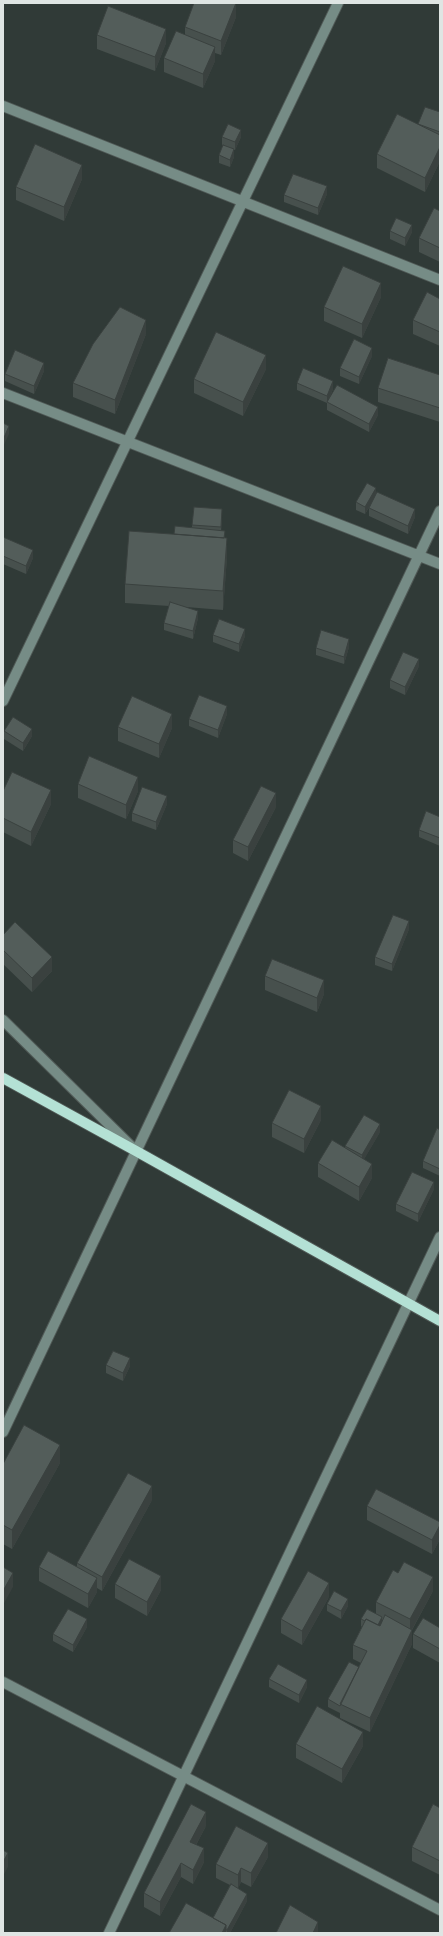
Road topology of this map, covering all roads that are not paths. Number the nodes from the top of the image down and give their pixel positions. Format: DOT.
graph roads {
  1 [pos="338,3"];
  2 [pos="3,106"];
  3 [pos="243,201"];
  4 [pos="440,280"];
  5 [pos="3,392"];
  6 [pos="128,441"];
  7 [pos="440,511"];
  8 [pos="419,556"];
  9 [pos="440,564"];
  10 [pos="3,701"];
  11 [pos="3,1020"];
  12 [pos="3,1078"];
  13 [pos="136,1150"];
  14 [pos="440,1237"];
  15 [pos="408,1304"];
  16 [pos="440,1321"];
  17 [pos="3,1432"];
  18 [pos="3,1682"];
  19 [pos="184,1776"];
  20 [pos="440,1910"];
  21 [pos="109,1933"];
  1 -- 3 [label="street"];
  2 -- 3 [label="street"];
  3 -- 4 [label="street"];
  3 -- 6 [label="street"];
  5 -- 6 [label="street"];
  6 -- 8 [label="street"];
  6 -- 10 [label="street"];
  7 -- 8 [label="street"];
  8 -- 9 [label="street"];
  8 -- 13 [label="street"];
  11 -- 13 [label="street"];
  12 -- 13 [label="main road"];
  13 -- 15 [label="main road"];
  13 -- 17 [label="street"];
  14 -- 15 [label="street"];
  15 -- 16 [label="main road"];
  15 -- 19 [label="street"];
  18 -- 19 [label="street"];
  19 -- 20 [label="street"];
  19 -- 21 [label="street"];
}
